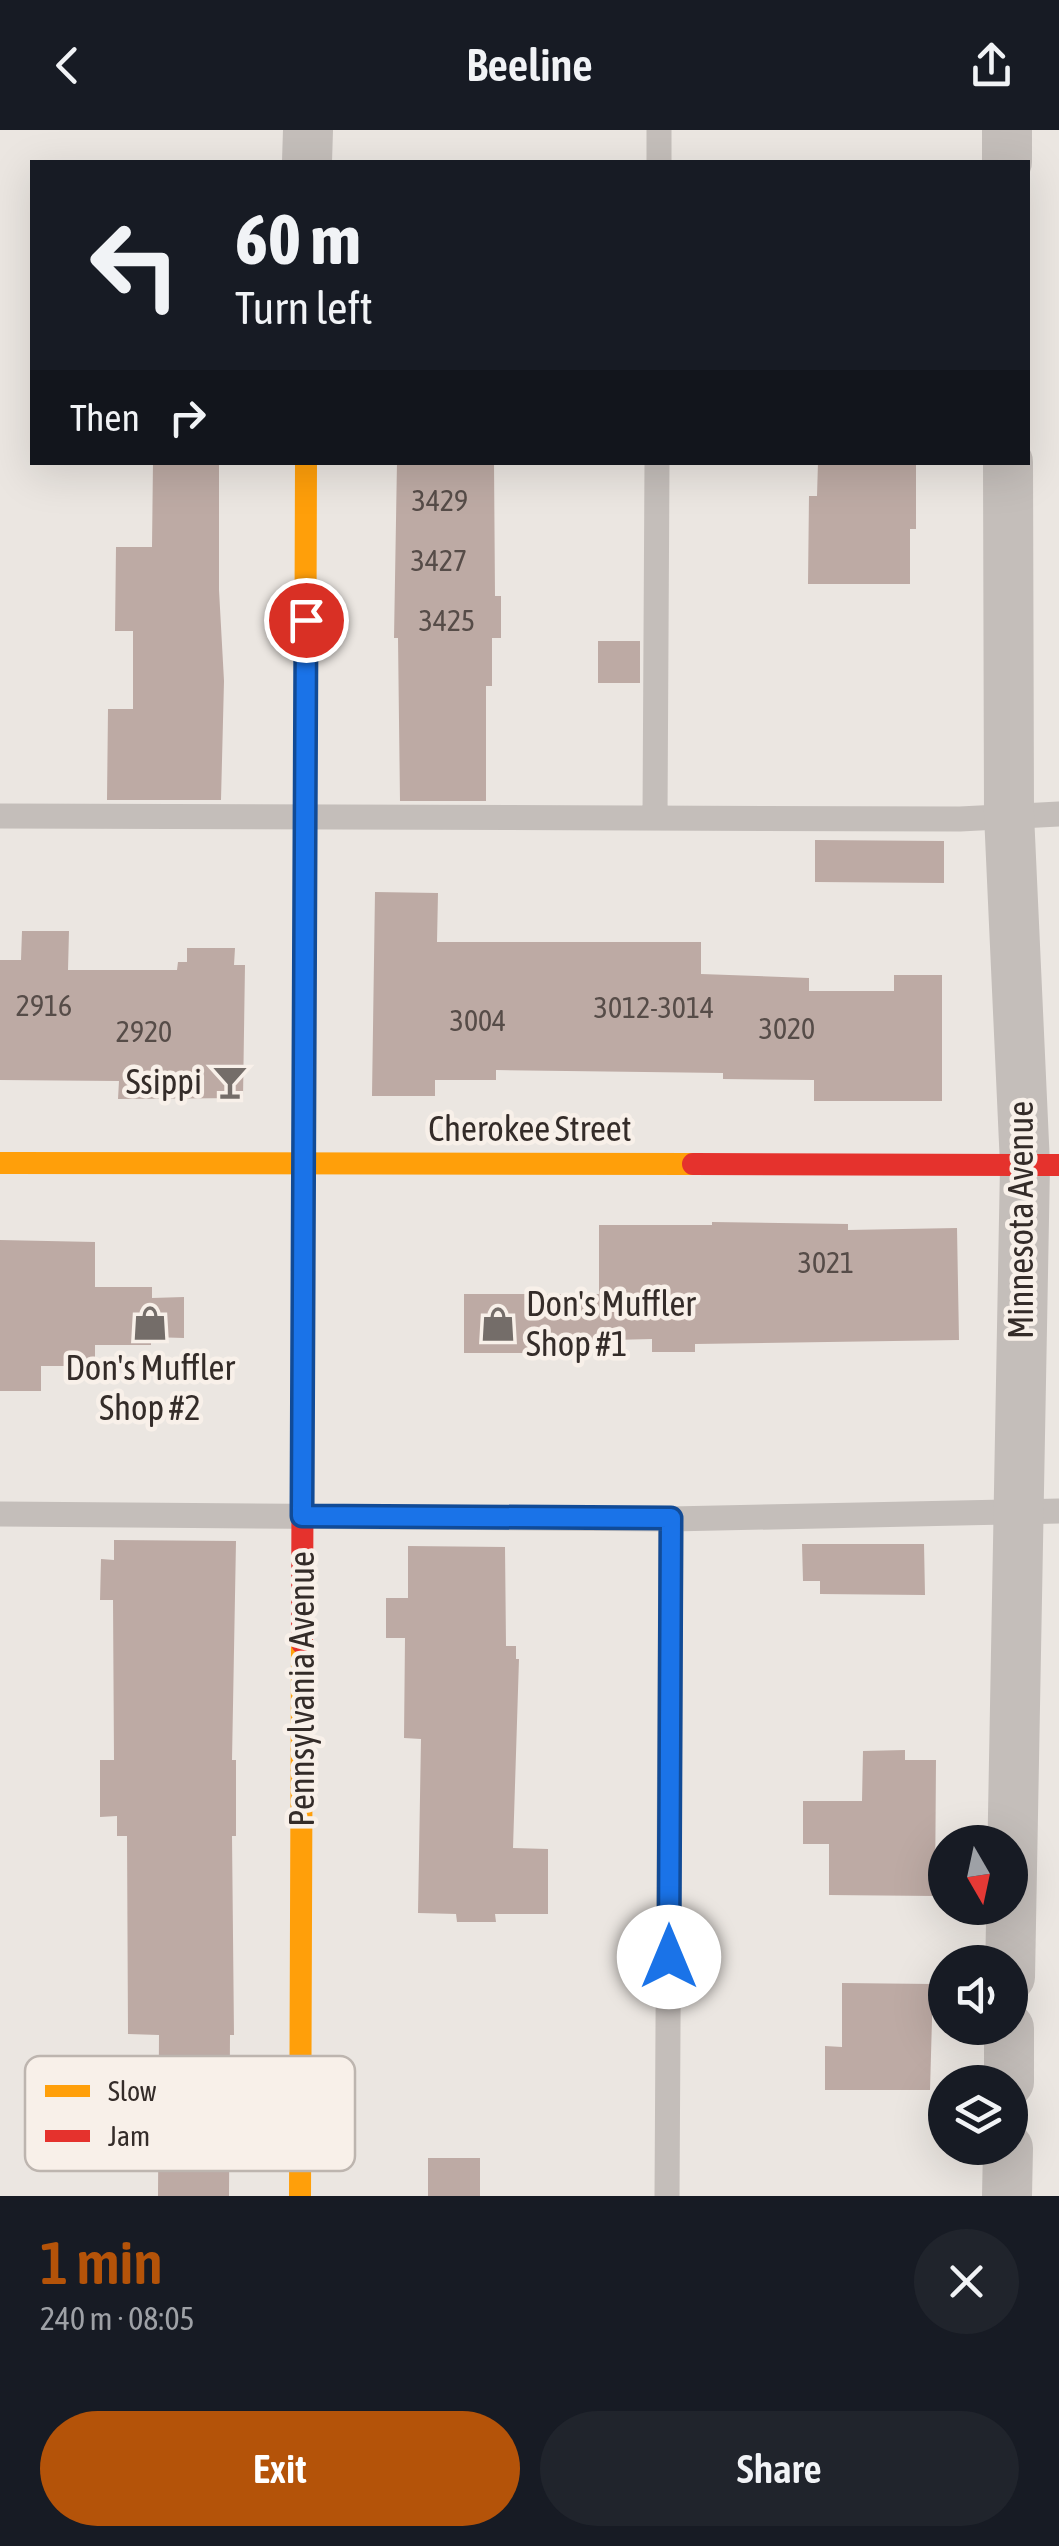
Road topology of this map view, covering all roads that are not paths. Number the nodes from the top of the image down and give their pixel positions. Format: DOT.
graph roads {
  1 [pos="308,130"];
  2 [pos="659,130"];
  3 [pos="1007,130"];
  4 [pos="308,160"];
  5 [pos="659,160"];
  6 [pos="1008,160"];
  7 [pos="306,465"];
  8 [pos="657,465"];
  9 [pos="1008,465"];
  10 [pos="1010,814"];
  11 [pos="1059,814"];
  12 [pos="0,816"];
  13 [pos="305,816"];
  14 [pos="655,817"];
  15 [pos="0,1163"];
  16 [pos="304,1164"];
  17 [pos="1042,1165"];
  18 [pos="1038,1512"];
  19 [pos="0,1514"];
  20 [pos="302,1516"];
  21 [pos="671,1518"];
  22 [pos="1012,1945"];
  23 [pos="300,2056"];
  24 [pos="1008,2165"];
  25 [pos="300,2171"];
  26 [pos="300,2196"];
  27 [pos="668,2196"];
  28 [pos="1007,2196"];
  1 -- 4 [label="street"];
  2 -- 5 [label="lane"];
  3 -- 6 [label="street"];
  7 -- 13 [label="street, Pennsylvania Avenue"];
  8 -- 14 [label="lane"];
  9 -- 10 [label="street, Minnesota Avenue"];
  10 -- 11 [label="lane"];
  10 -- 14 [label="lane"];
  10 -- 17 [label="street, Minnesota Avenue"];
  12 -- 13 [label="lane"];
  13 -- 14 [label="lane"];
  13 -- 16 [label="street, Pennsylvania Avenue"];
  15 -- 16 [label="street, Cherokee Street"];
  16 -- 17 [label="street, Cherokee Street"];
  16 -- 20 [label="street, Pennsylvania Avenue"];
  17 -- 18 [label="street, Minnesota Avenue"];
  18 -- 21 [label="lane"];
  18 -- 22 [label="street, Minnesota Avenue"];
  19 -- 20 [label="lane"];
  20 -- 21 [label="lane"];
  20 -- 23 [label="street, Pennsylvania Avenue"];
  21 -- 27 [label="lane"];
  24 -- 28 [label="street"];
  25 -- 26 [label="street, Pennsylvania Avenue"];
}
